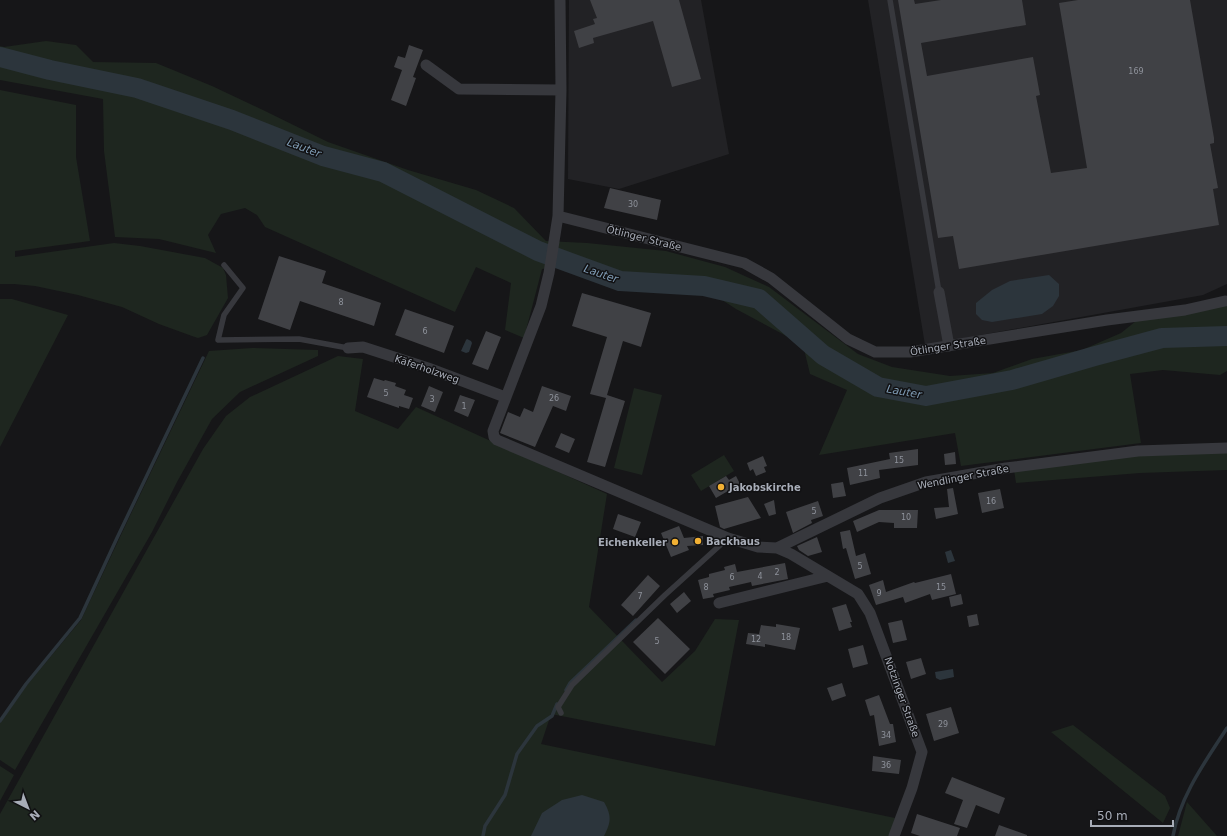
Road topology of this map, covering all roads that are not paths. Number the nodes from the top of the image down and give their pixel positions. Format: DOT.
graph roads {
  1 [pos="560,0"];
  2 [pos="890,0"];
  3 [pos="426,65"];
  4 [pos="560,90"];
  5 [pos="558,216"];
  6 [pos="224,265"];
  7 [pos="939,292"];
  8 [pos="1225,301"];
  9 [pos="949,346"];
  10 [pos="348,348"];
  11 [pos="505,397"];
  12 [pos="1227,448"];
  13 [pos="728,538"];
  14 [pos="777,548"];
  15 [pos="828,576"];
  16 [pos="719,603"];
  17 [pos="561,713"];
  18 [pos="894,836"];
  1 -- 4 [label="street"];
  2 -- 7 [label="lane"];
  3 -- 4 [label="street"];
  4 -- 5 [label="street"];
  5 -- 9 [label="street, Ötlinger Straße"];
  5 -- 11 [label="street"];
  6 -- 10 [label="lane"];
  7 -- 9 [label="street"];
  8 -- 9 [label="street, Ötlinger Straße"];
  10 -- 11 [label="street, Käferholzweg"];
  11 -- 13 [label="street"];
  12 -- 14 [label="street, Wendlinger Straße"];
  13 -- 14 [label="street"];
  13 -- 17 [label="lane"];
  14 -- 15 [label="street, Notzinger Straße"];
  15 -- 16 [label="street"];
  15 -- 18 [label="street, Notzinger Straße"];
}
